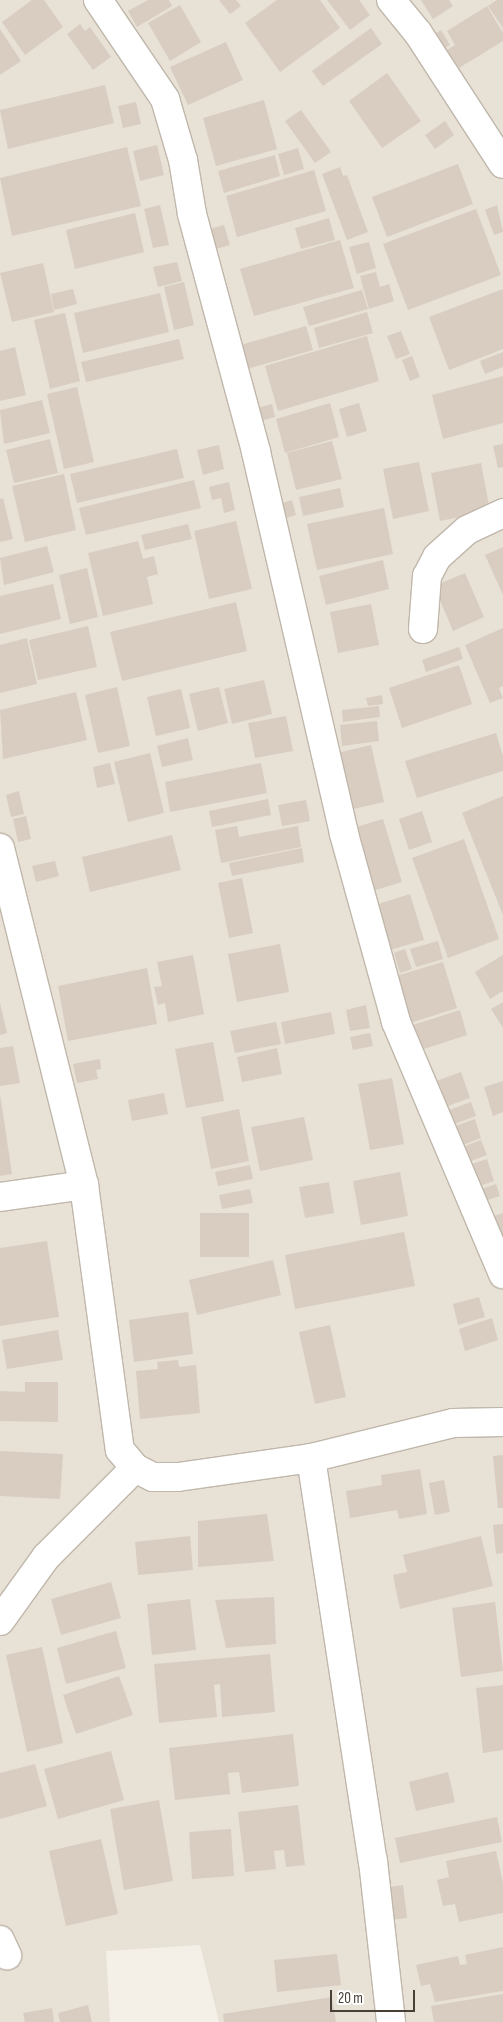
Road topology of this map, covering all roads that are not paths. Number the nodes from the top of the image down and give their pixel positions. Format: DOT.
graph roads {
  1 [pos="98,0"];
  2 [pos="392,0"];
  3 [pos="503,164"];
  4 [pos="503,513"];
  5 [pos="423,629"];
  6 [pos="0,848"];
  7 [pos="84,1184"];
  8 [pos="0,1197"];
  9 [pos="503,1274"];
  10 [pos="503,1422"];
  11 [pos="311,1458"];
  12 [pos="135,1468"];
  13 [pos="0,1621"];
  14 [pos="391,2022"];
  1 -- 9 [label="street"];
  2 -- 3 [label="street"];
  4 -- 5 [label="street"];
  6 -- 7 [label="street"];
  7 -- 8 [label="street"];
  7 -- 12 [label="street"];
  10 -- 11 [label="street"];
  11 -- 12 [label="street"];
  11 -- 14 [label="street"];
  12 -- 13 [label="street"];
}
